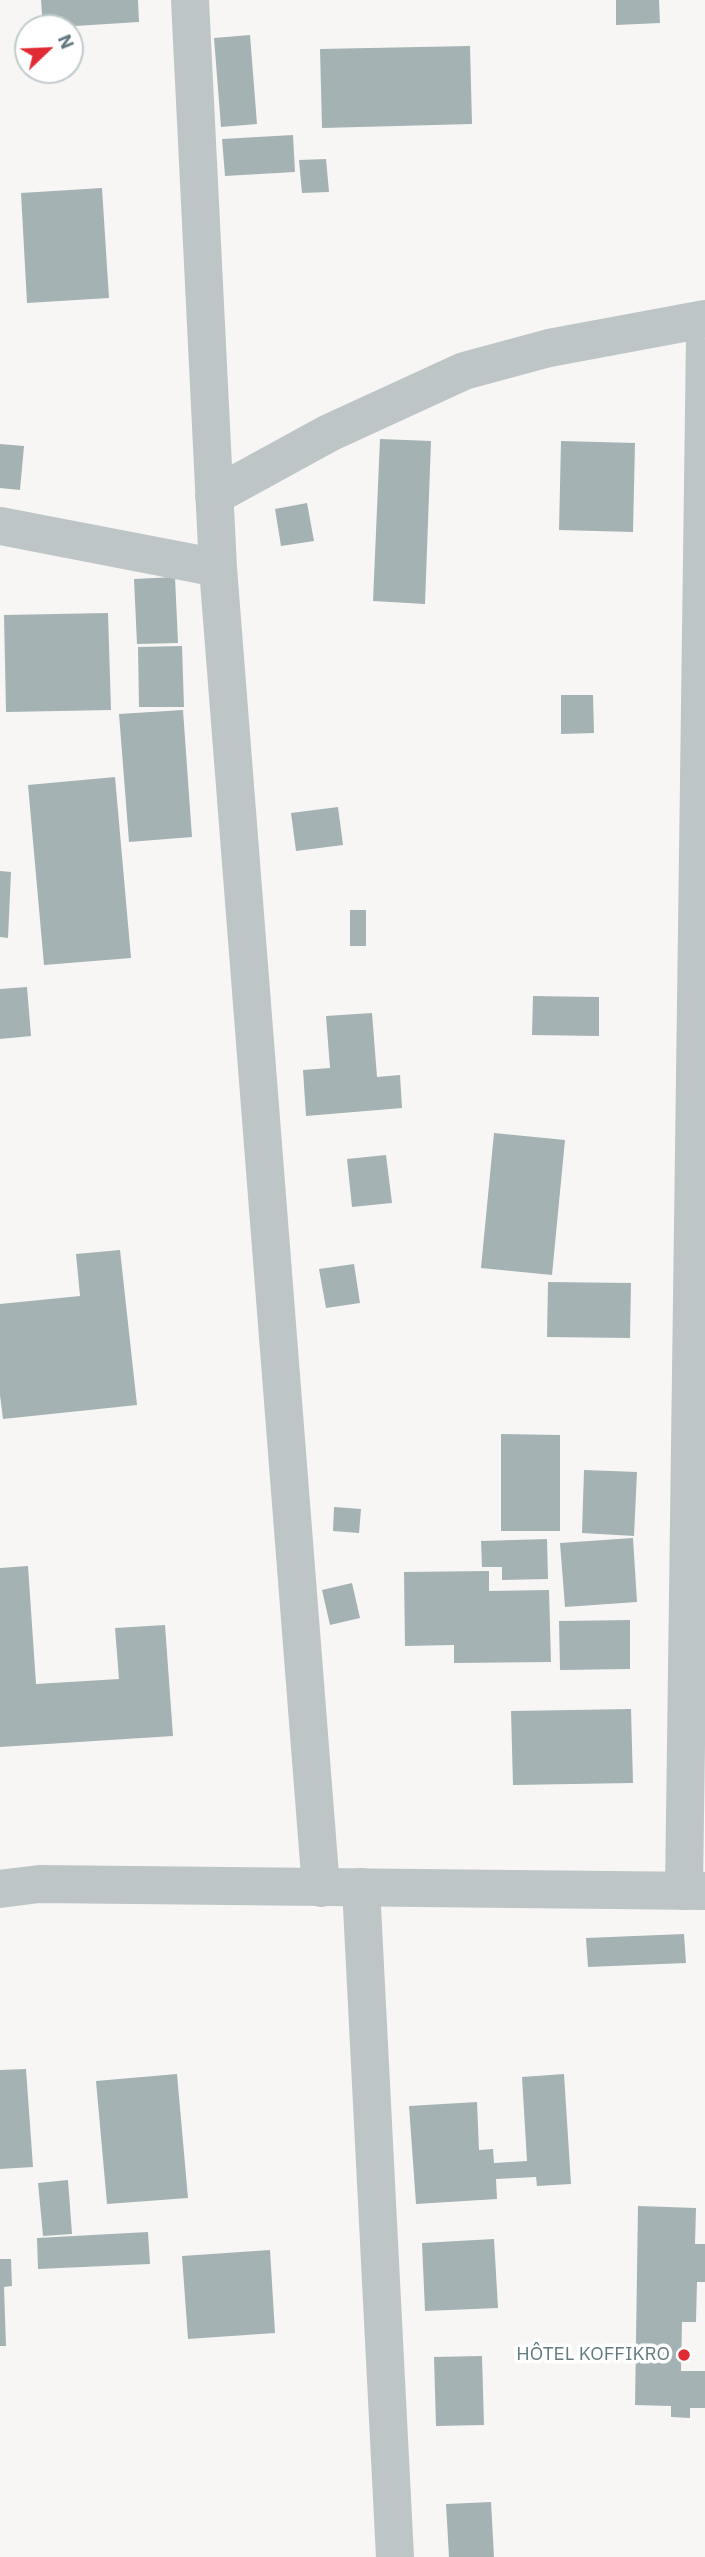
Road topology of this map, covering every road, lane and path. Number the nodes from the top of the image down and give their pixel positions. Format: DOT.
graph roads {
  1 [pos="190,0"];
  2 [pos="705,319"];
  3 [pos="705,336"];
  4 [pos="214,496"];
  5 [pos="0,526"];
  6 [pos="218,568"];
  7 [pos="702,643"];
  8 [pos="697,1508"];
  9 [pos="361,1887"];
  10 [pos="321,1888"];
  11 [pos="0,1889"];
  12 [pos="694,1891"];
  13 [pos="395,2557"];
  1 -- 4 [label="street"];
  2 -- 4 [label="street"];
  3 -- 7 [label="street"];
  4 -- 6 [label="street"];
  5 -- 6 [label="street"];
  6 -- 10 [label="street"];
  7 -- 8 [label="street"];
  8 -- 12 [label="street"];
  9 -- 10 [label="street"];
  9 -- 12 [label="street"];
  9 -- 13 [label="street"];
  10 -- 11 [label="street"];
}
